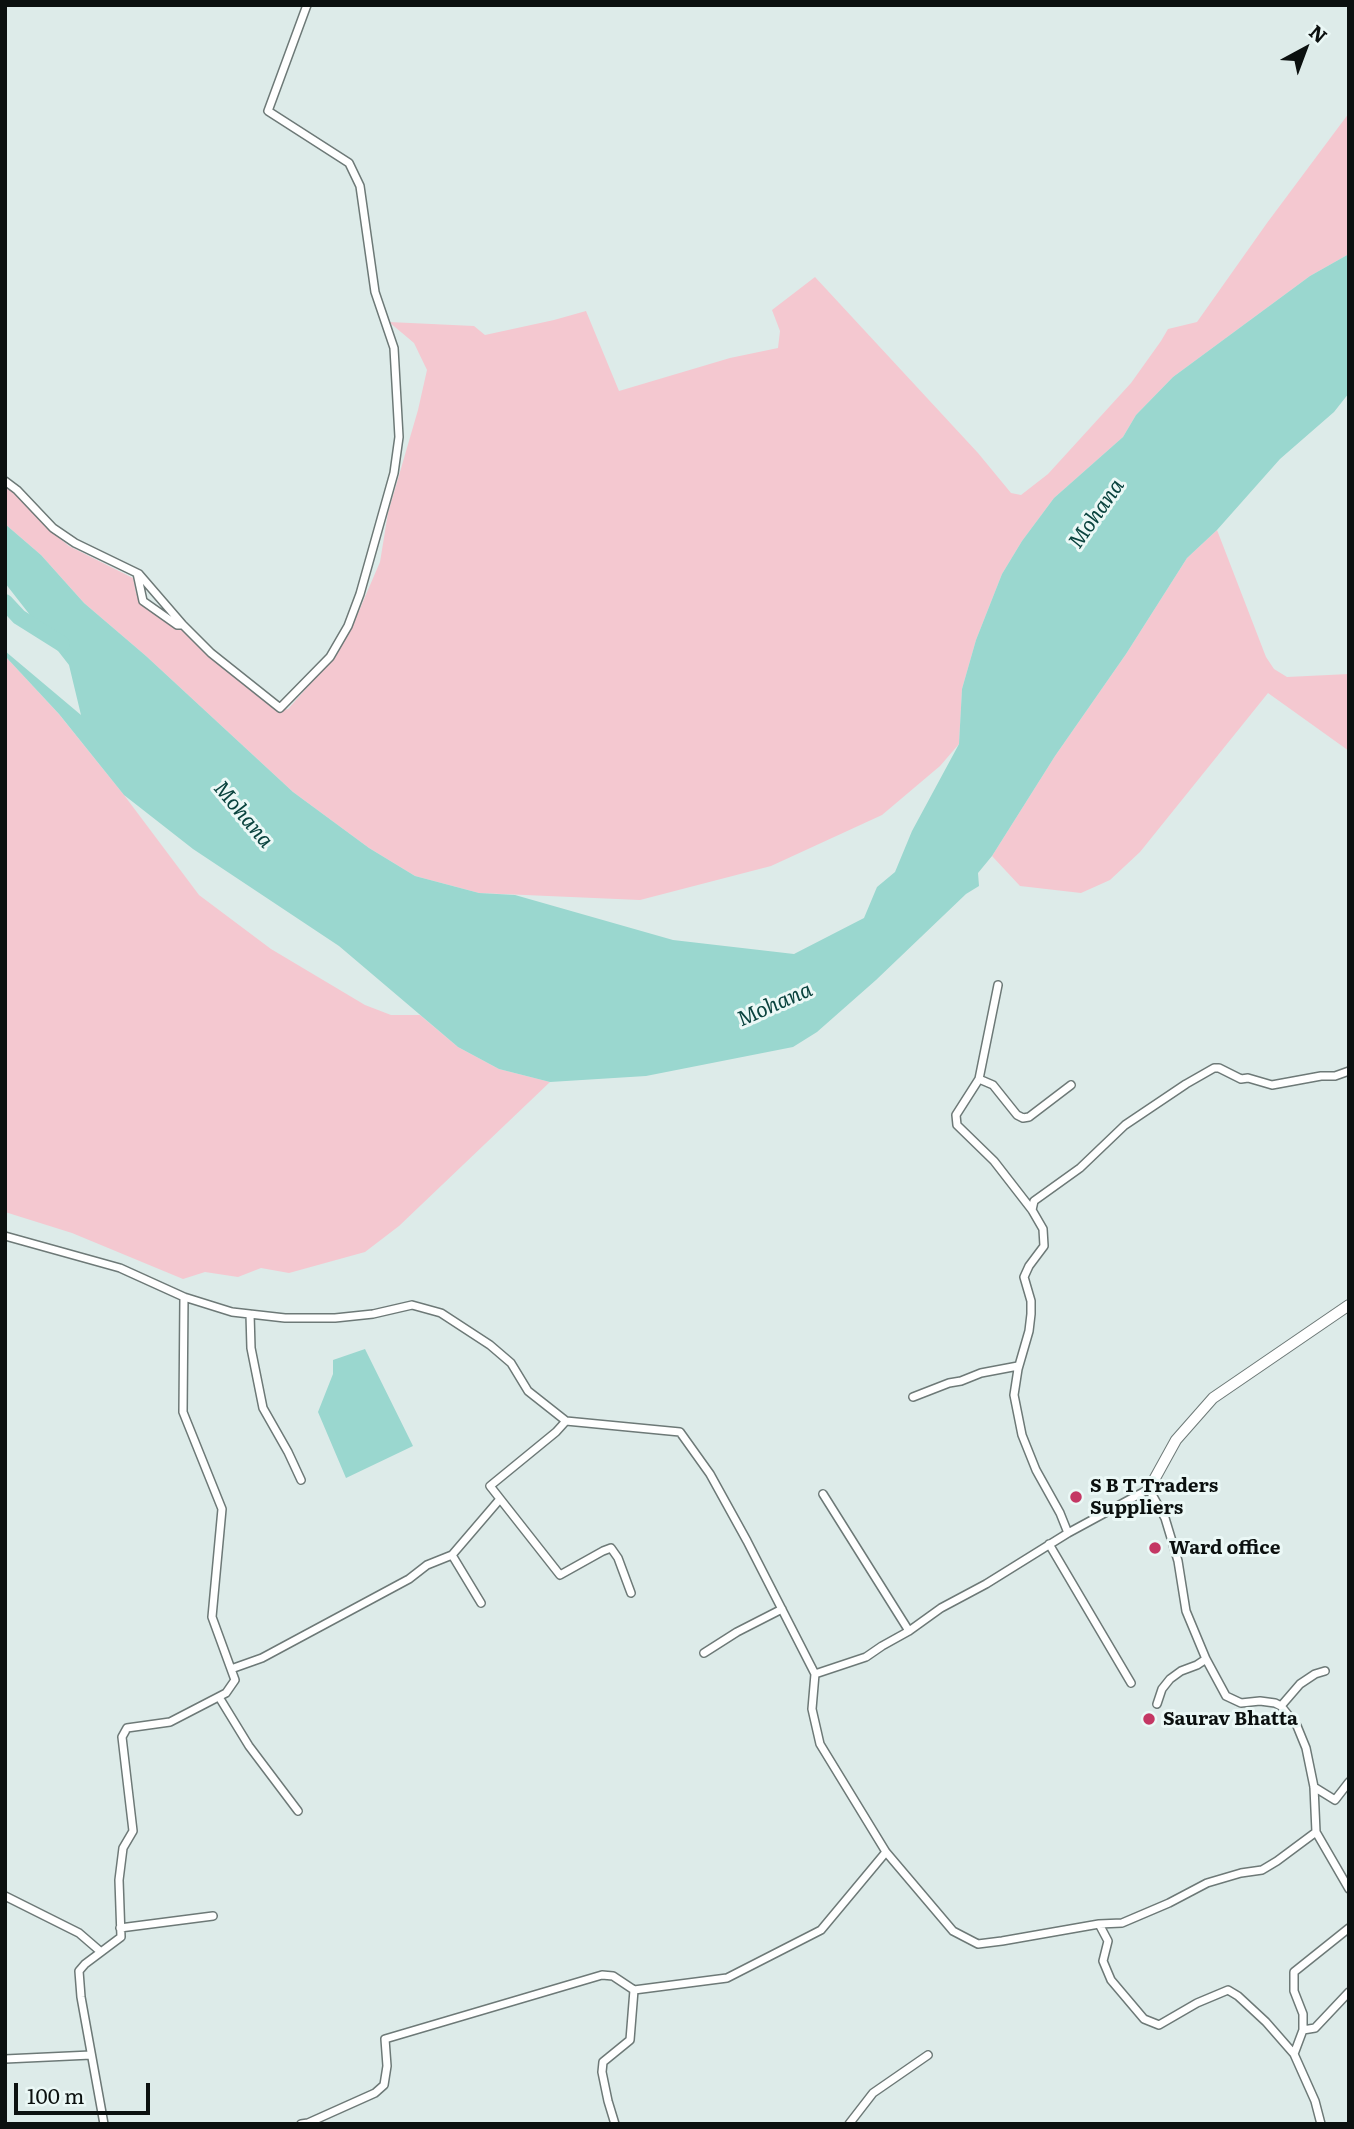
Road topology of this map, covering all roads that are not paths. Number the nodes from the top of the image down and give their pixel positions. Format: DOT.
graph roads {
  1 [pos="307,5"];
  2 [pos="5,481"];
  3 [pos="137,573"];
  4 [pos="183,625"];
  5 [pos="998,985"];
  6 [pos="1349,1071"];
  7 [pos="979,1079"];
  8 [pos="1071,1085"];
  9 [pos="1032,1210"];
  10 [pos="5,1237"];
  11 [pos="184,1297"];
  12 [pos="1349,1305"];
  13 [pos="250,1314"];
  14 [pos="1018,1366"];
  15 [pos="913,1397"];
  16 [pos="566,1421"];
  17 [pos="301,1480"];
  18 [pos="1149,1489"];
  19 [pos="823,1494"];
  20 [pos="500,1499"];
  21 [pos="1068,1532"];
  22 [pos="1049,1544"];
  23 [pos="452,1555"];
  24 [pos="631,1593"];
  25 [pos="481,1603"];
  26 [pos="782,1609"];
  27 [pos="909,1631"];
  28 [pos="704,1653"];
  29 [pos="1206,1659"];
  30 [pos="231,1669"];
  31 [pos="1325,1671"];
  32 [pos="815,1674"];
  33 [pos="1131,1683"];
  34 [pos="219,1697"];
  35 [pos="1157,1703"];
  36 [pos="1281,1706"];
  37 [pos="1349,1782"];
  38 [pos="1314,1787"];
  39 [pos="298,1811"];
  40 [pos="1316,1832"];
  41 [pos="886,1852"];
  42 [pos="1349,1889"];
  43 [pos="5,1896"];
  44 [pos="213,1916"];
  45 [pos="1099,1924"];
  46 [pos="120,1928"];
  47 [pos="1349,1928"];
  48 [pos="101,1952"];
  49 [pos="634,1990"];
  50 [pos="1349,1992"];
  51 [pos="1303,2030"];
  52 [pos="1294,2054"];
  53 [pos="91,2055"];
  54 [pos="928,2055"];
  55 [pos="5,2059"];
  56 [pos="104,2124"];
  57 [pos="301,2124"];
  58 [pos="615,2124"];
  59 [pos="849,2124"];
  60 [pos="1321,2124"];
  1 -- 4 [label="street"];
  2 -- 3 [label="street"];
  3 -- 4 [label="street"];
  3 -- 4 [label="street"];
  5 -- 7 [label="street"];
  6 -- 9 [label="street"];
  7 -- 8 [label="street"];
  7 -- 9 [label="street"];
  9 -- 14 [label="street"];
  10 -- 11 [label="street"];
  11 -- 13 [label="street"];
  11 -- 30 [label="street"];
  12 -- 18 [label="main road"];
  13 -- 16 [label="street"];
  13 -- 17 [label="street"];
  14 -- 15 [label="street"];
  14 -- 21 [label="street"];
  16 -- 20 [label="street"];
  16 -- 26 [label="street"];
  18 -- 21 [label="street"];
  18 -- 29 [label="street"];
  19 -- 27 [label="street"];
  20 -- 23 [label="street"];
  20 -- 24 [label="street"];
  21 -- 22 [label="street"];
  22 -- 27 [label="street"];
  22 -- 33 [label="street"];
  23 -- 25 [label="street"];
  23 -- 30 [label="street"];
  26 -- 28 [label="street"];
  26 -- 32 [label="street"];
  27 -- 32 [label="street"];
  29 -- 35 [label="street"];
  29 -- 36 [label="street"];
  30 -- 34 [label="street"];
  31 -- 36 [label="street"];
  32 -- 41 [label="street"];
  34 -- 39 [label="street"];
  34 -- 46 [label="street"];
  36 -- 38 [label="street"];
  37 -- 38 [label="street"];
  38 -- 40 [label="street"];
  40 -- 42 [label="street"];
  40 -- 45 [label="street"];
  41 -- 45 [label="street"];
  41 -- 49 [label="street"];
  43 -- 48 [label="street"];
  44 -- 46 [label="street"];
  45 -- 52 [label="street"];
  46 -- 48 [label="street"];
  47 -- 51 [label="street"];
  48 -- 53 [label="street"];
  49 -- 57 [label="street"];
  49 -- 58 [label="street"];
  50 -- 51 [label="street"];
  51 -- 52 [label="street"];
  52 -- 60 [label="street"];
  53 -- 55 [label="street"];
  53 -- 56 [label="street"];
  54 -- 59 [label="street"];
}
